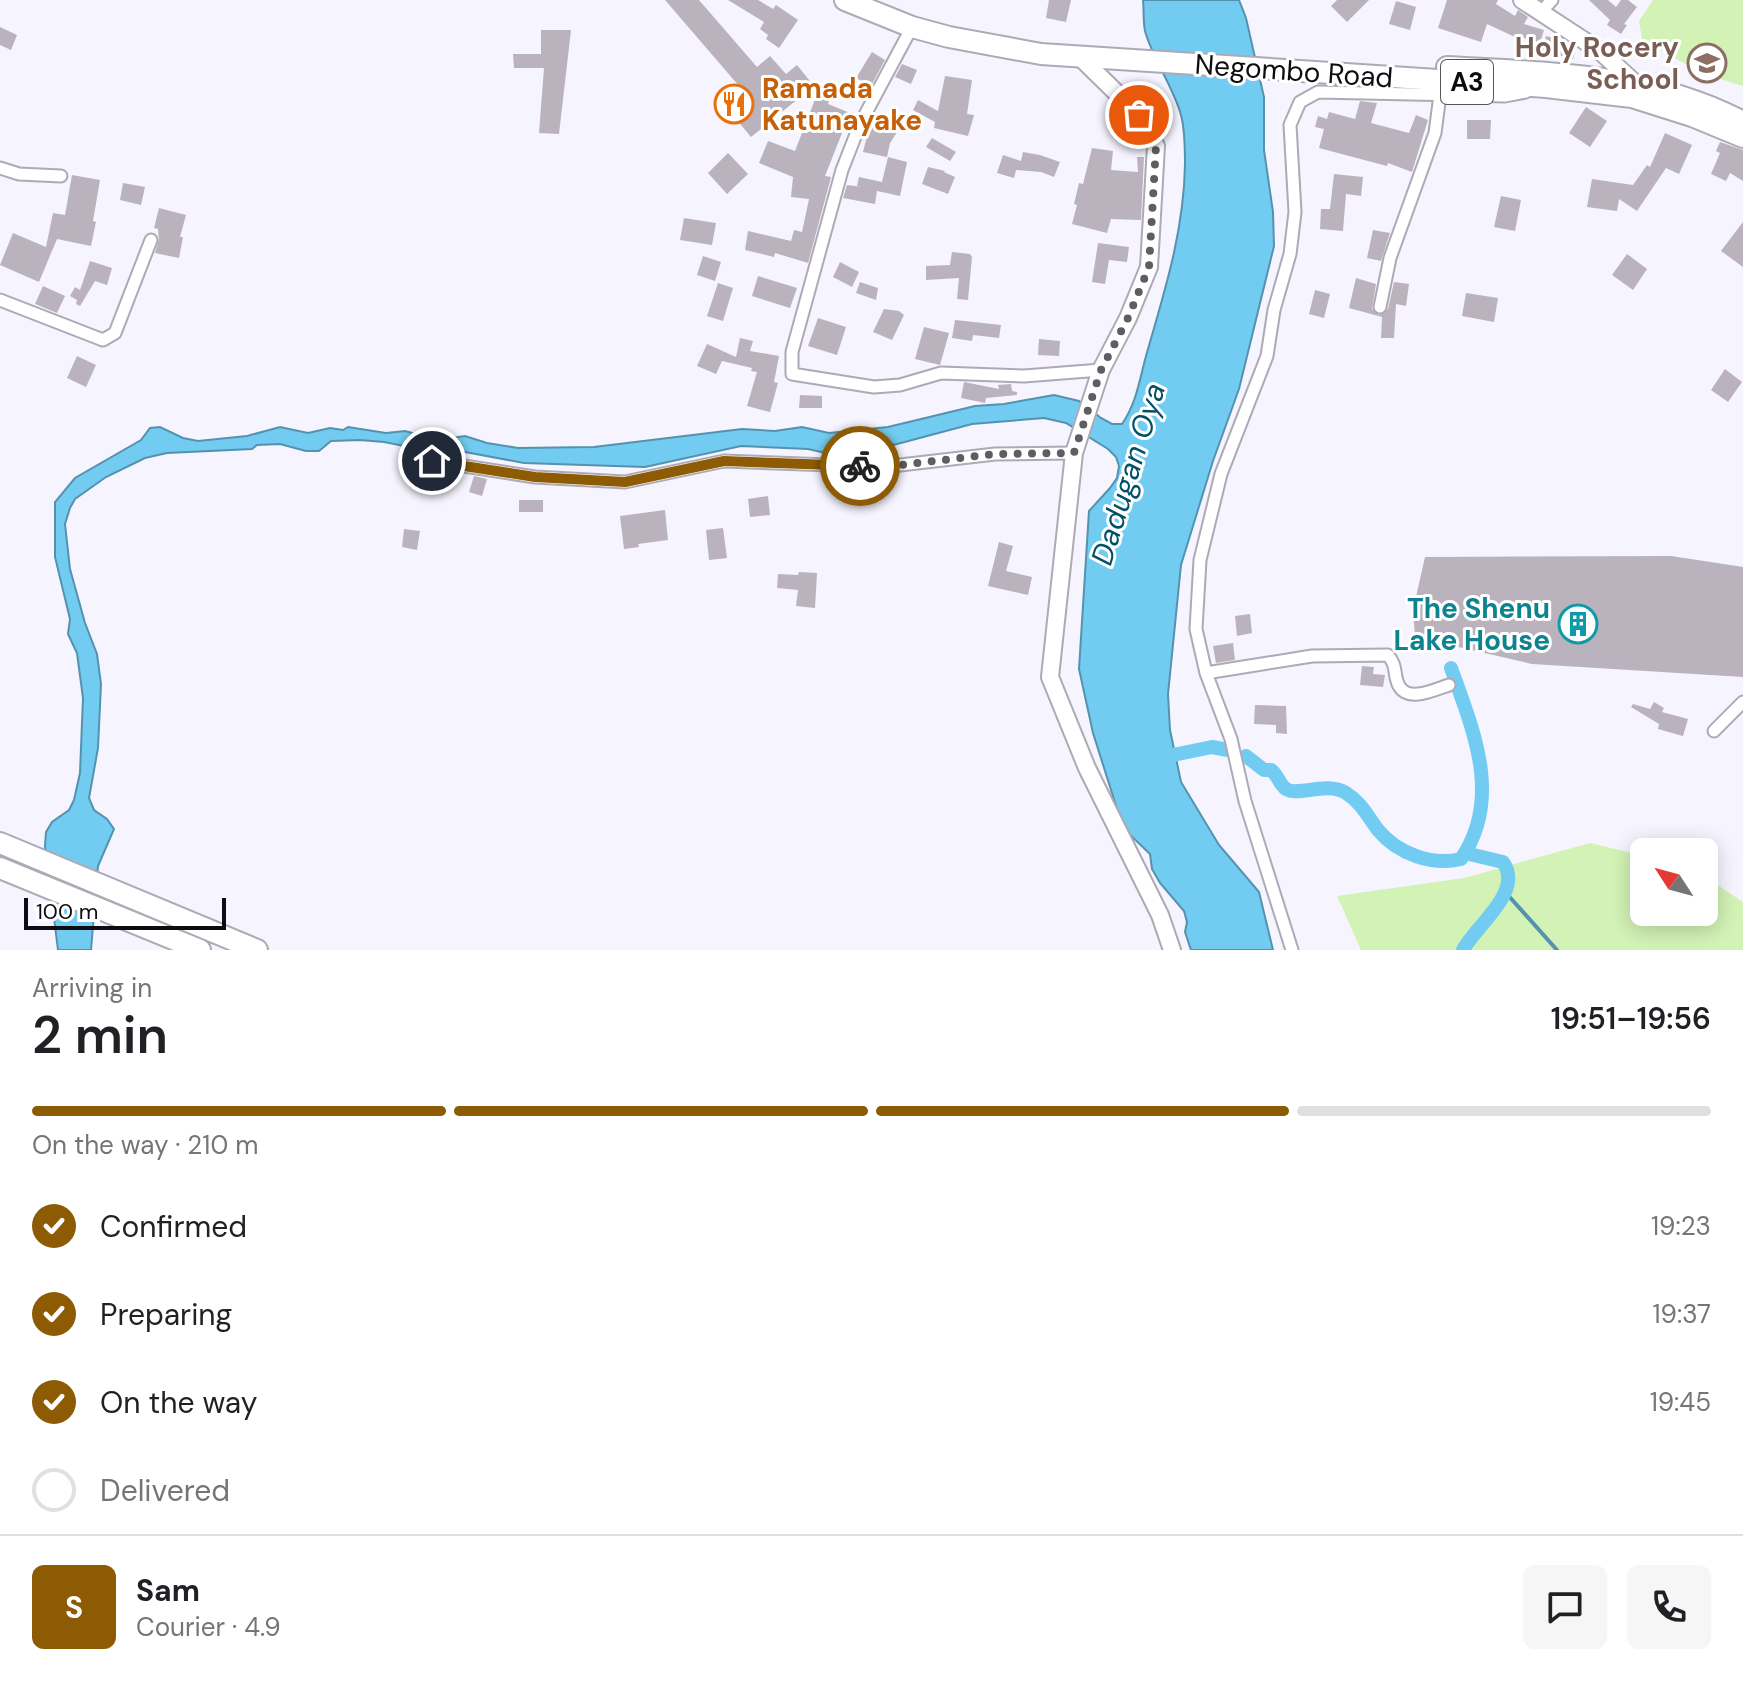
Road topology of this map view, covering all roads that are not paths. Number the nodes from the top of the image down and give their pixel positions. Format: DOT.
graph roads {
  1 [pos="845,0"];
  2 [pos="879,0"];
  3 [pos="1522,0"];
  4 [pos="1547,6"];
  5 [pos="912,27"];
  6 [pos="1121,55"];
  7 [pos="1080,57"];
  8 [pos="1283,63"];
  9 [pos="1635,83"];
  10 [pos="1546,87"];
  11 [pos="1440,95"];
  12 [pos="1651,101"];
  13 [pos="1743,122"];
  14 [pos="1743,137"];
  15 [pos="0,168"];
  16 [pos="61,176"];
  17 [pos="151,240"];
  18 [pos="0,300"];
  19 [pos="1380,307"];
  20 [pos="1101,370"];
  21 [pos="1076,446"];
  22 [pos="432,461"];
  23 [pos="1206,673"];
  24 [pos="1449,685"];
  25 [pos="1743,702"];
  26 [pos="1714,731"];
  27 [pos="0,843"];
  28 [pos="0,868"];
  29 [pos="200,950"];
  30 [pos="257,950"];
  31 [pos="1172,950"];
  32 [pos="1292,950"];
  1 -- 5 [label="highway, Negombo Road / A3"];
  2 -- 6 [label="highway, Negombo Road / A3"];
  3 -- 4 [label="street"];
  4 -- 9 [label="street"];
  5 -- 7 [label="highway, Negombo Road / A3"];
  5 -- 20 [label="street"];
  6 -- 7 [label="highway, Negombo Road / A3"];
  6 -- 8 [label="highway, Negombo Road / A3"];
  7 -- 20 [label="street"];
  8 -- 9 [label="highway, Negombo Road / A3"];
  8 -- 10 [label="highway, Negombo Road / A3"];
  9 -- 12 [label="street"];
  9 -- 13 [label="highway, Negombo Road / A3"];
  10 -- 11 [label="street"];
  10 -- 12 [label="highway, Negombo Road / A3"];
  11 -- 19 [label="street"];
  11 -- 23 [label="street"];
  12 -- 14 [label="highway, Negombo Road / A3"];
  15 -- 16 [label="street"];
  17 -- 18 [label="street"];
  20 -- 21 [label="street"];
  21 -- 22 [label="street"];
  21 -- 31 [label="street"];
  23 -- 24 [label="street"];
  23 -- 32 [label="street"];
  25 -- 26 [label="street"];
  27 -- 30 [label="highway"];
  28 -- 29 [label="highway"];
}
